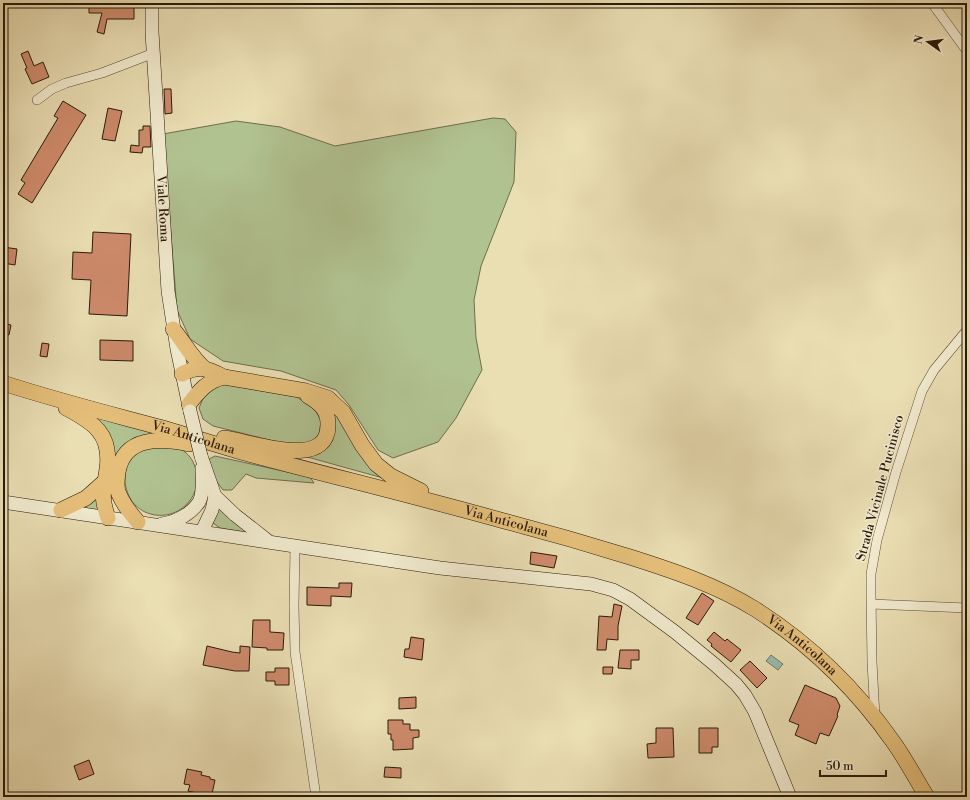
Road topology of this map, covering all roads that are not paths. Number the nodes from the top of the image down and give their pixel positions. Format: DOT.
graph roads {
  1 [pos="152,3"];
  2 [pos="932,3"];
  3 [pos="967,50"];
  4 [pos="154,54"];
  5 [pos="37,100"];
  6 [pos="173,329"];
  7 [pos="967,330"];
  8 [pos="204,368"];
  9 [pos="182,374"];
  10 [pos="219,378"];
  11 [pos="3,383"];
  12 [pos="296,390"];
  13 [pos="44,396"];
  14 [pos="190,408"];
  15 [pos="201,439"];
  16 [pos="242,452"];
  17 [pos="201,456"];
  18 [pos="104,482"];
  19 [pos="118,492"];
  20 [pos="216,496"];
  21 [pos="3,502"];
  22 [pos="199,502"];
  23 [pos="457,508"];
  24 [pos="61,510"];
  25 [pos="108,518"];
  26 [pos="138,522"];
  27 [pos="159,525"];
  28 [pos="202,531"];
  29 [pos="268,541"];
  30 [pos="295,546"];
  31 [pos="871,604"];
  32 [pos="967,608"];
  33 [pos="875,718"];
  34 [pos="316,797"];
  35 [pos="790,797"];
  36 [pos="927,797"];
  1 -- 4 [label="street, Viale Roma"];
  2 -- 3 [label="street"];
  4 -- 5 [label="street"];
  4 -- 6 [label="street, Viale Roma"];
  6 -- 8 [label="main road"];
  6 -- 9 [label="street, Viale Roma"];
  7 -- 31 [label="street, Strada Vicinale Pucinisco"];
  8 -- 9 [label="main road"];
  8 -- 10 [label="main road"];
  9 -- 10 [label="main road"];
  9 -- 14 [label="street, Viale Roma"];
  10 -- 12 [label="main road"];
  10 -- 14 [label="main road"];
  11 -- 13 [label="main road, Via Anticolana"];
  12 -- 15 [label="main road"];
  12 -- 23 [label="main road"];
  13 -- 15 [label="main road, Via Anticolana"];
  13 -- 18 [label="main road"];
  14 -- 17 [label="street, Viale Roma, bridge"];
  15 -- 16 [label="main road, Via Anticolana"];
  16 -- 19 [label="main road"];
  16 -- 23 [label="main road, Via Anticolana"];
  17 -- 20 [label="street"];
  17 -- 22 [label="street"];
  18 -- 24 [label="main road"];
  18 -- 25 [label="main road"];
  19 -- 25 [label="main road"];
  19 -- 26 [label="main road"];
  20 -- 28 [label="street"];
  20 -- 29 [label="street"];
  21 -- 24 [label="street"];
  22 -- 27 [label="street"];
  22 -- 28 [label="street"];
  23 -- 33 [label="main road, Via Anticolana"];
  24 -- 25 [label="street"];
  25 -- 26 [label="street"];
  26 -- 27 [label="street"];
  27 -- 28 [label="street"];
  28 -- 29 [label="street"];
  29 -- 30 [label="street"];
  30 -- 34 [label="street"];
  30 -- 35 [label="street"];
  31 -- 32 [label="street"];
  31 -- 33 [label="street, Strada Vicinale Pucinisco"];
  33 -- 36 [label="main road, Via Anticolana"];
}
